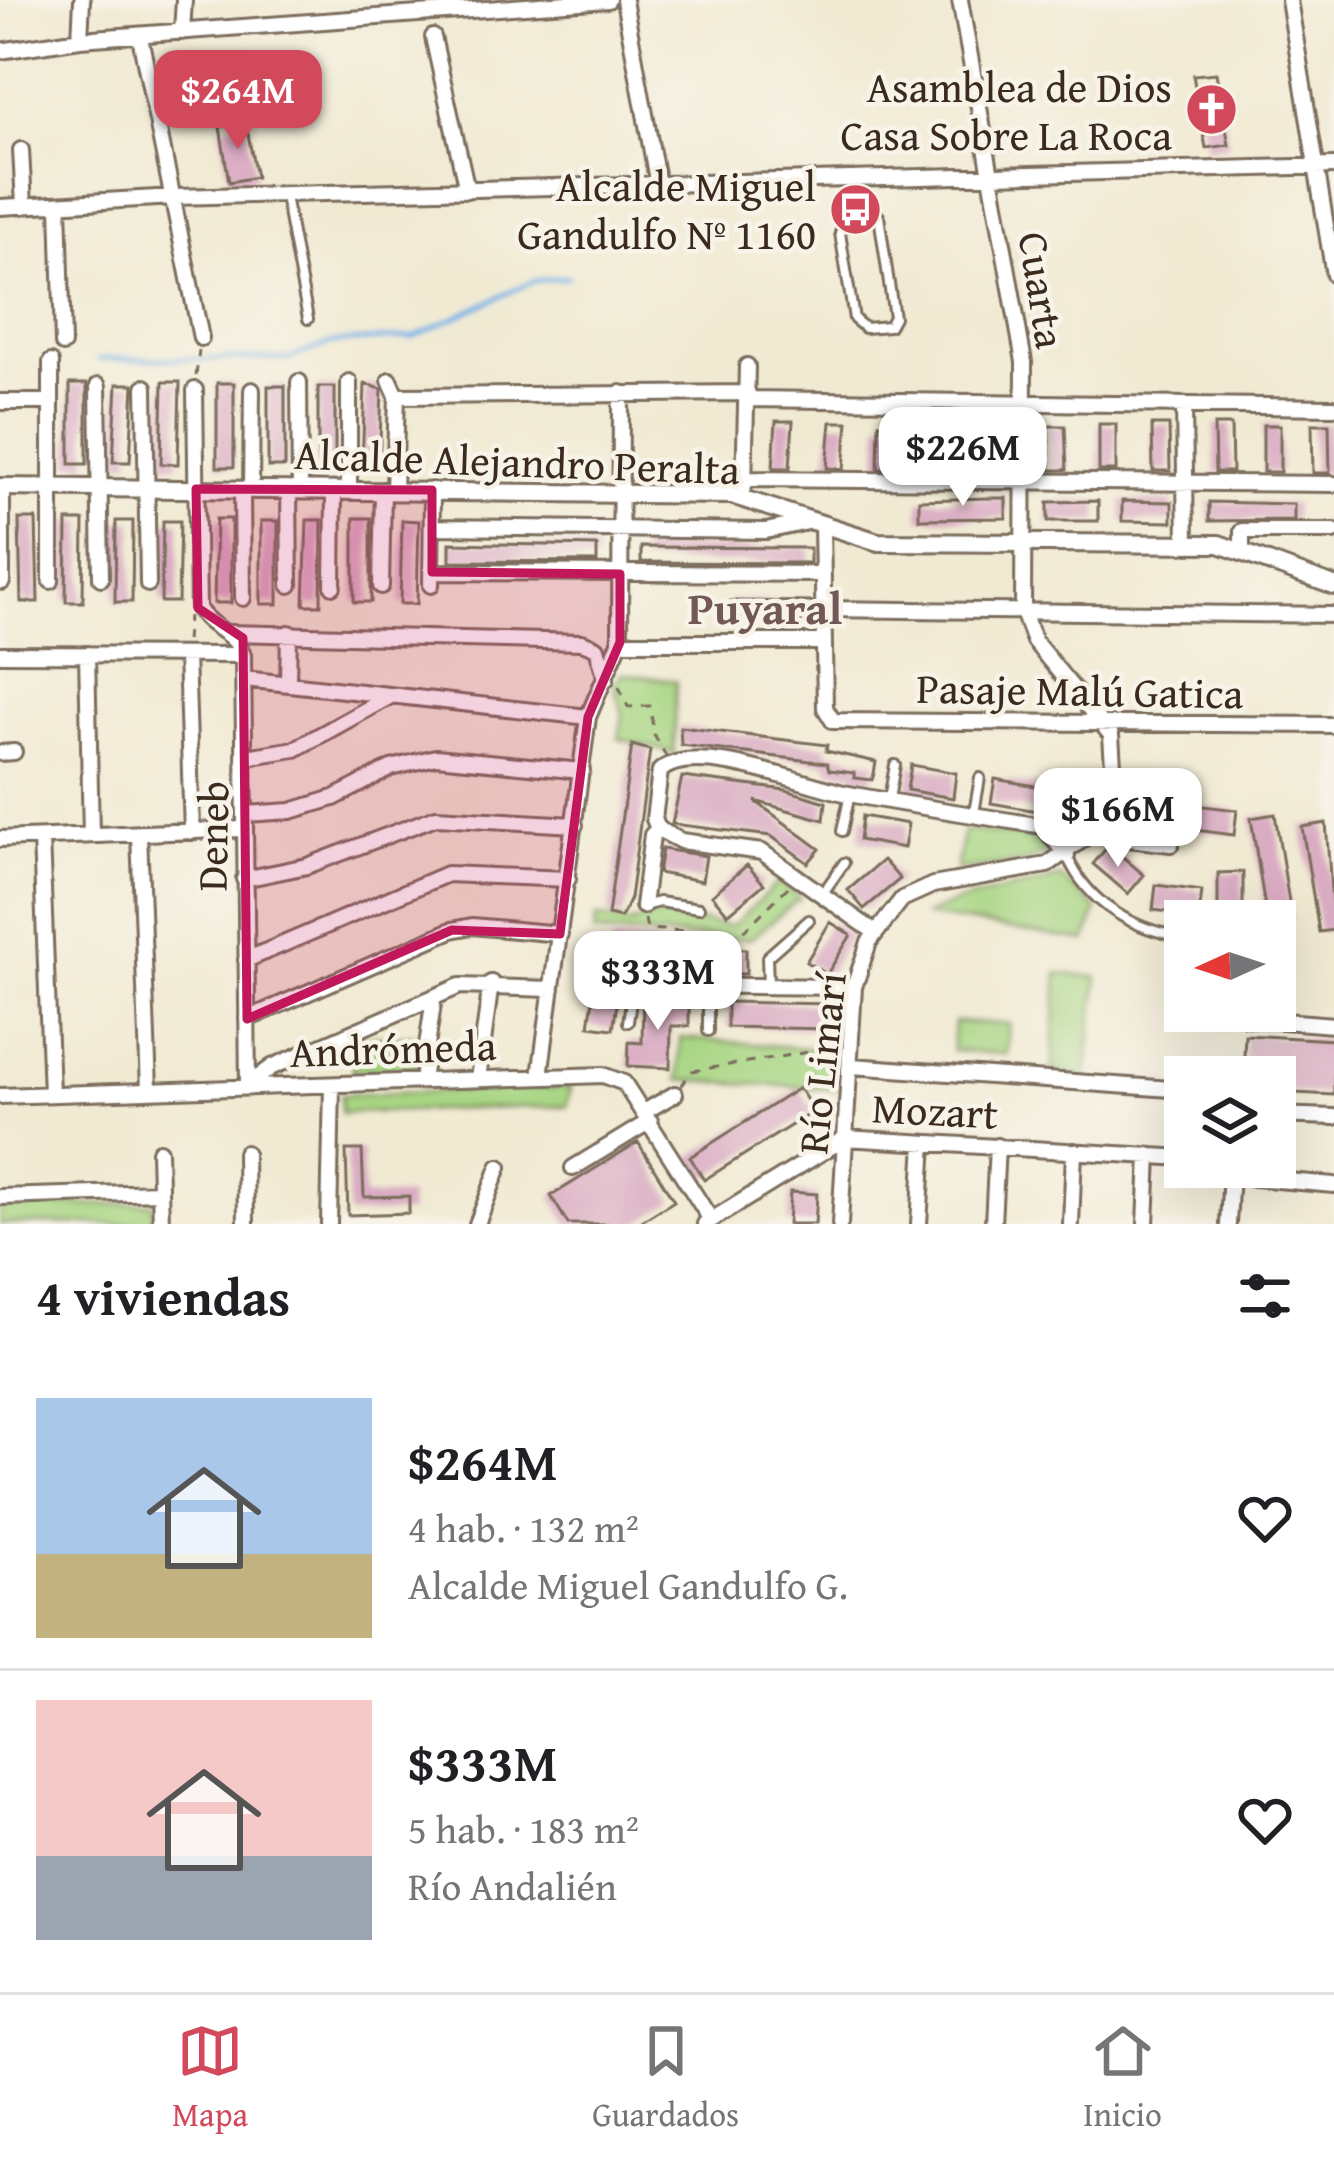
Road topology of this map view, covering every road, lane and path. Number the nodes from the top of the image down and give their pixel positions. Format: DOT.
graph roads {
  1 [pos="82,0"];
  2 [pos="184,0"];
  3 [pos="384,0"];
  4 [pos="608,0"];
  5 [pos="624,0"];
  6 [pos="960,0"];
  7 [pos="1289,0"];
  8 [pos="466,4"];
  9 [pos="384,17"];
  10 [pos="182,32"];
  11 [pos="140,37"];
  12 [pos="433,37"];
  13 [pos="80,39"];
  14 [pos="0,51"];
  15 [pos="21,150"];
  16 [pos="1334,166"];
  17 [pos="1315,167"];
  18 [pos="988,176"];
  19 [pos="850,178"];
  20 [pos="658,185"];
  21 [pos="467,190"];
  22 [pos="285,194"];
  23 [pos="174,197"];
  24 [pos="59,204"];
  25 [pos="24,206"];
  26 [pos="0,207"];
  27 [pos="851,214"];
  28 [pos="1334,274"];
  29 [pos="308,319"];
  30 [pos="201,338"];
  31 [pos="63,344"];
  32 [pos="51,362"];
  33 [pos="747,366"];
  34 [pos="389,380"];
  35 [pos="299,382"];
  36 [pos="349,382"];
  37 [pos="98,386"];
  38 [pos="145,387"];
  39 [pos="195,390"];
  40 [pos="252,390"];
  41 [pos="621,393"];
  42 [pos="397,396"];
  43 [pos="748,396"];
  44 [pos="0,402"];
  45 [pos="51,402"];
  46 [pos="1022,405"];
  47 [pos="1184,405"];
  48 [pos="1334,407"];
  49 [pos="745,479"];
  50 [pos="1022,482"];
  51 [pos="1185,483"];
  52 [pos="1334,484"];
  53 [pos="1,487"];
  54 [pos="100,487"];
  55 [pos="50,488"];
  56 [pos="147,489"];
  57 [pos="196,489"];
  58 [pos="247,490"];
  59 [pos="294,490"];
  60 [pos="342,490"];
  61 [pos="388,490"];
  62 [pos="432,490"];
  63 [pos="620,492"];
  64 [pos="742,498"];
  65 [pos="817,523"];
  66 [pos="432,527"];
  67 [pos="620,530"];
  68 [pos="1334,531"];
  69 [pos="1022,542"];
  70 [pos="1186,544"];
  71 [pos="1242,549"];
  72 [pos="620,574"];
  73 [pos="823,574"];
  74 [pos="101,578"];
  75 [pos="51,581"];
  76 [pos="2,582"];
  77 [pos="148,584"];
  78 [pos="290,585"];
  79 [pos="333,586"];
  80 [pos="381,586"];
  81 [pos="1334,586"];
  82 [pos="243,598"];
  83 [pos="198,608"];
  84 [pos="822,609"];
  85 [pos="1023,612"];
  86 [pos="1334,614"];
  87 [pos="230,633"];
  88 [pos="289,633"];
  89 [pos="620,642"];
  90 [pos="823,642"];
  91 [pos="0,654"];
  92 [pos="87,654"];
  93 [pos="186,655"];
  94 [pos="243,656"];
  95 [pos="244,679"];
  96 [pos="606,679"];
  97 [pos="288,681"];
  98 [pos="391,696"];
  99 [pos="588,717"];
  100 [pos="1104,724"];
  101 [pos="1334,725"];
  102 [pos="246,757"];
  103 [pos="670,762"];
  104 [pos="895,765"];
  105 [pos="582,771"];
  106 [pos="980,778"];
  107 [pos="850,794"];
  108 [pos="889,801"];
  109 [pos="974,815"];
  110 [pos="245,822"];
  111 [pos="575,825"];
  112 [pos="1103,825"];
  113 [pos="658,829"];
  114 [pos="842,831"];
  115 [pos="192,832"];
  116 [pos="139,834"];
  117 [pos="91,835"];
  118 [pos="41,838"];
  119 [pos="0,839"];
  120 [pos="1172,844"];
  121 [pos="1067,856"];
  122 [pos="844,862"];
  123 [pos="798,877"];
  124 [pos="244,879"];
  125 [pos="568,879"];
  126 [pos="822,894"];
  127 [pos="643,907"];
  128 [pos="699,908"];
  129 [pos="809,920"];
  130 [pos="876,933"];
  131 [pos="560,934"];
  132 [pos="1164,934"];
  133 [pos="681,948"];
  134 [pos="246,960"];
  135 [pos="491,983"];
  136 [pos="674,985"];
  137 [pos="708,986"];
  138 [pos="768,986"];
  139 [pos="854,988"];
  140 [pos="552,989"];
  141 [pos="434,997"];
  142 [pos="247,1019"];
  143 [pos="628,1022"];
  144 [pos="1296,1022"];
  145 [pos="1334,1025"];
  146 [pos="708,1031"];
  147 [pos="852,1066"];
  148 [pos="540,1076"];
  149 [pos="478,1079"];
  150 [pos="422,1081"];
  151 [pos="248,1085"];
  152 [pos="332,1085"];
  153 [pos="1164,1088"];
  154 [pos="149,1089"];
  155 [pos="50,1093"];
  156 [pos="675,1094"];
  157 [pos="0,1096"];
  158 [pos="647,1116"];
  159 [pos="1296,1116"];
  160 [pos="1334,1118"];
  161 [pos="845,1138"];
  162 [pos="924,1143"];
  163 [pos="997,1146"];
  164 [pos="159,1151"];
  165 [pos="1074,1151"];
  166 [pos="244,1153"];
  167 [pos="1149,1156"];
  168 [pos="1164,1157"];
  169 [pos="499,1167"];
  170 [pos="573,1168"];
  171 [pos="1296,1180"];
  172 [pos="1334,1185"];
  173 [pos="1230,1188"];
  174 [pos="159,1192"];
  175 [pos="0,1197"];
  176 [pos="708,1222"];
  177 [pos="161,1224"];
  178 [pos="246,1224"];
  179 [pos="329,1224"];
  180 [pos="477,1224"];
  181 [pos="840,1224"];
  182 [pos="919,1224"];
  183 [pos="993,1224"];
  184 [pos="1071,1224"];
  185 [pos="1146,1224"];
  186 [pos="1228,1224"];
  1 -- 13 [label="street"];
  2 -- 10 [label="street"];
  3 -- 9 [label="street"];
  4 -- 8 [label="street"];
  5 -- 20 [label="street"];
  6 -- 18 [label="street, Cuarta"];
  7 -- 17 [label="street"];
  8 -- 9 [label="street"];
  9 -- 10 [label="street"];
  10 -- 11 [label="street"];
  11 -- 13 [label="street"];
  11 -- 23 [label="street"];
  12 -- 21 [label="street"];
  13 -- 14 [label="street"];
  15 -- 25 [label="street"];
  16 -- 17 [label="street"];
  17 -- 18 [label="street"];
  17 -- 28 [label="street"];
  18 -- 19 [label="street"];
  18 -- 46 [label="street, Cuarta"];
  19 -- 20 [label="street"];
  19 -- 27 [label="lane"];
  20 -- 21 [label="street"];
  21 -- 22 [label="street"];
  22 -- 23 [label="street"];
  22 -- 29 [label="lane"];
  23 -- 24 [label="street"];
  23 -- 30 [label="street"];
  24 -- 25 [label="street"];
  24 -- 31 [label="street"];
  25 -- 26 [label="street"];
  27 -- 27 [label="lane"];
  30 -- 39 [label="path"];
  32 -- 45 [label="street"];
  33 -- 43 [label="street"];
  34 -- 42 [label="street"];
  35 -- 59 [label="street"];
  36 -- 60 [label="street"];
  37 -- 54 [label="street"];
  38 -- 56 [label="street"];
  39 -- 57 [label="street"];
  40 -- 58 [label="street"];
  41 -- 42 [label="street"];
  41 -- 43 [label="street"];
  41 -- 63 [label="street"];
  42 -- 61 [label="street"];
  43 -- 46 [label="street"];
  43 -- 49 [label="street"];
  44 -- 45 [label="street"];
  45 -- 55 [label="street"];
  46 -- 47 [label="street"];
  46 -- 50 [label="street, Cuarta"];
  47 -- 48 [label="street"];
  47 -- 51 [label="street"];
  49 -- 50 [label="street"];
  49 -- 64 [label="street"];
  50 -- 51 [label="street"];
  50 -- 69 [label="street, Cuarta"];
  51 -- 52 [label="street"];
  51 -- 70 [label="street"];
  53 -- 55 [label="street, Alcalde Alejandro Peralta"];
  53 -- 76 [label="street"];
  54 -- 55 [label="street, Alcalde Alejandro Peralta"];
  54 -- 56 [label="street, Alcalde Alejandro Peralta"];
  54 -- 74 [label="street"];
  55 -- 75 [label="street"];
  56 -- 57 [label="street, Alcalde Alejandro Peralta"];
  56 -- 77 [label="street"];
  57 -- 58 [label="street, Alcalde Alejandro Peralta"];
  57 -- 83 [label="street"];
  58 -- 59 [label="street, Alcalde Alejandro Peralta"];
  58 -- 82 [label="street"];
  59 -- 60 [label="street, Alcalde Alejandro Peralta"];
  59 -- 78 [label="street"];
  60 -- 61 [label="street, Alcalde Alejandro Peralta"];
  60 -- 79 [label="street"];
  61 -- 62 [label="street, Alcalde Alejandro Peralta"];
  61 -- 80 [label="street"];
  62 -- 63 [label="street, Alcalde Alejandro Peralta"];
  62 -- 66 [label="street"];
  63 -- 64 [label="street, Alcalde Alejandro Peralta"];
  63 -- 67 [label="street"];
  64 -- 65 [label="street, Alcalde Alejandro Peralta"];
  65 -- 67 [label="street"];
  65 -- 69 [label="street, Alcalde Alejandro Peralta"];
  65 -- 73 [label="street"];
  66 -- 67 [label="street"];
  66 -- 72 [label="street"];
  67 -- 72 [label="street"];
  68 -- 71 [label="street, Alcalde Alejandro Peralta"];
  69 -- 70 [label="street, Alcalde Alejandro Peralta"];
  69 -- 85 [label="street, Cuarta"];
  70 -- 71 [label="street, Alcalde Alejandro Peralta"];
  71 -- 81 [label="street, Alcalde Alejandro Peralta"];
  72 -- 73 [label="street"];
  72 -- 89 [label="street"];
  73 -- 84 [label="street"];
  83 -- 87 [label="street, Deneb"];
  83 -- 93 [label="path"];
  84 -- 85 [label="street"];
  84 -- 90 [label="street"];
  85 -- 86 [label="street"];
  85 -- 100 [label="street, Cuarta"];
  87 -- 88 [label="street"];
  87 -- 94 [label="street, Deneb"];
  88 -- 96 [label="street"];
  88 -- 97 [label="street"];
  89 -- 90 [label="street"];
  89 -- 96 [label="street"];
  90 -- 100 [label="street, Pasaje Malú Gatica"];
  91 -- 92 [label="street"];
  92 -- 93 [label="street"];
  92 -- 117 [label="street"];
  93 -- 94 [label="street"];
  93 -- 115 [label="street"];
  94 -- 95 [label="street, Deneb"];
  95 -- 97 [label="street"];
  95 -- 102 [label="street, Deneb"];
  96 -- 99 [label="street"];
  96 -- 103 [label="path"];
  97 -- 98 [label="street"];
  98 -- 99 [label="street"];
  98 -- 102 [label="street"];
  99 -- 105 [label="street"];
  100 -- 101 [label="street, Pasaje Malú Gatica"];
  100 -- 112 [label="street, Cuarta"];
  102 -- 110 [label="street, Deneb"];
  103 -- 107 [label="street"];
  103 -- 113 [label="street"];
  104 -- 108 [label="lane"];
  105 -- 110 [label="street"];
  105 -- 111 [label="street"];
  106 -- 109 [label="lane"];
  107 -- 108 [label="street"];
  107 -- 114 [label="lane"];
  108 -- 109 [label="street"];
  109 -- 121 [label="street"];
  110 -- 115 [label="street"];
  110 -- 124 [label="street, Deneb"];
  111 -- 124 [label="street"];
  111 -- 125 [label="street"];
  112 -- 120 [label="street"];
  112 -- 121 [label="street, Río Limarí"];
  113 -- 123 [label="street"];
  113 -- 127 [label="street"];
  115 -- 116 [label="street"];
  116 -- 117 [label="street"];
  116 -- 154 [label="street"];
  117 -- 118 [label="street"];
  118 -- 119 [label="street"];
  118 -- 155 [label="street"];
  121 -- 130 [label="street, Río Limarí"];
  121 -- 132 [label="lane"];
  122 -- 126 [label="lane"];
  123 -- 126 [label="street"];
  123 -- 127 [label="path"];
  124 -- 134 [label="street, Deneb"];
  125 -- 131 [label="street"];
  125 -- 134 [label="street"];
  126 -- 130 [label="street"];
  127 -- 128 [label="lane"];
  129 -- 138 [label="lane"];
  130 -- 139 [label="street, Río Limarí"];
  131 -- 140 [label="street"];
  131 -- 142 [label="street"];
  133 -- 136 [label="lane"];
  134 -- 142 [label="street, Deneb"];
  135 -- 140 [label="street"];
  135 -- 141 [label="street"];
  135 -- 149 [label="street"];
  136 -- 137 [label="street"];
  136 -- 143 [label="lane"];
  137 -- 138 [label="street"];
  137 -- 146 [label="lane"];
  138 -- 139 [label="street"];
  139 -- 147 [label="street, Río Limarí"];
  140 -- 148 [label="street"];
  141 -- 150 [label="street"];
  141 -- 151 [label="street"];
  142 -- 151 [label="street, Deneb"];
  144 -- 145 [label="street"];
  147 -- 153 [label="street"];
  147 -- 156 [label="path"];
  147 -- 161 [label="street, Río Limarí"];
  148 -- 149 [label="street, Andrómeda"];
  148 -- 158 [label="street, Andrómeda"];
  149 -- 150 [label="street, Andrómeda"];
  150 -- 152 [label="street, Andrómeda"];
  151 -- 152 [label="street, Andrómeda"];
  151 -- 154 [label="street, Andrómeda"];
  152 -- 179 [label="street"];
  154 -- 155 [label="street, Andrómeda"];
  155 -- 157 [label="street, Andrómeda"];
  156 -- 158 [label="street"];
  158 -- 170 [label="street"];
  158 -- 176 [label="street, Andrómeda"];
  159 -- 160 [label="street"];
  161 -- 162 [label="street, Mozart"];
  161 -- 176 [label="street, Mozart"];
  161 -- 181 [label="street, Río Limarí"];
  162 -- 163 [label="street, Mozart"];
  162 -- 182 [label="street"];
  163 -- 165 [label="street, Mozart"];
  163 -- 183 [label="street"];
  164 -- 174 [label="street"];
  165 -- 167 [label="street, Mozart"];
  165 -- 184 [label="street"];
  166 -- 178 [label="street"];
  167 -- 168 [label="street, Mozart"];
  167 -- 185 [label="street"];
  169 -- 180 [label="street"];
  171 -- 172 [label="street"];
  173 -- 186 [label="street"];
  174 -- 175 [label="street"];
  174 -- 177 [label="street"];
}
